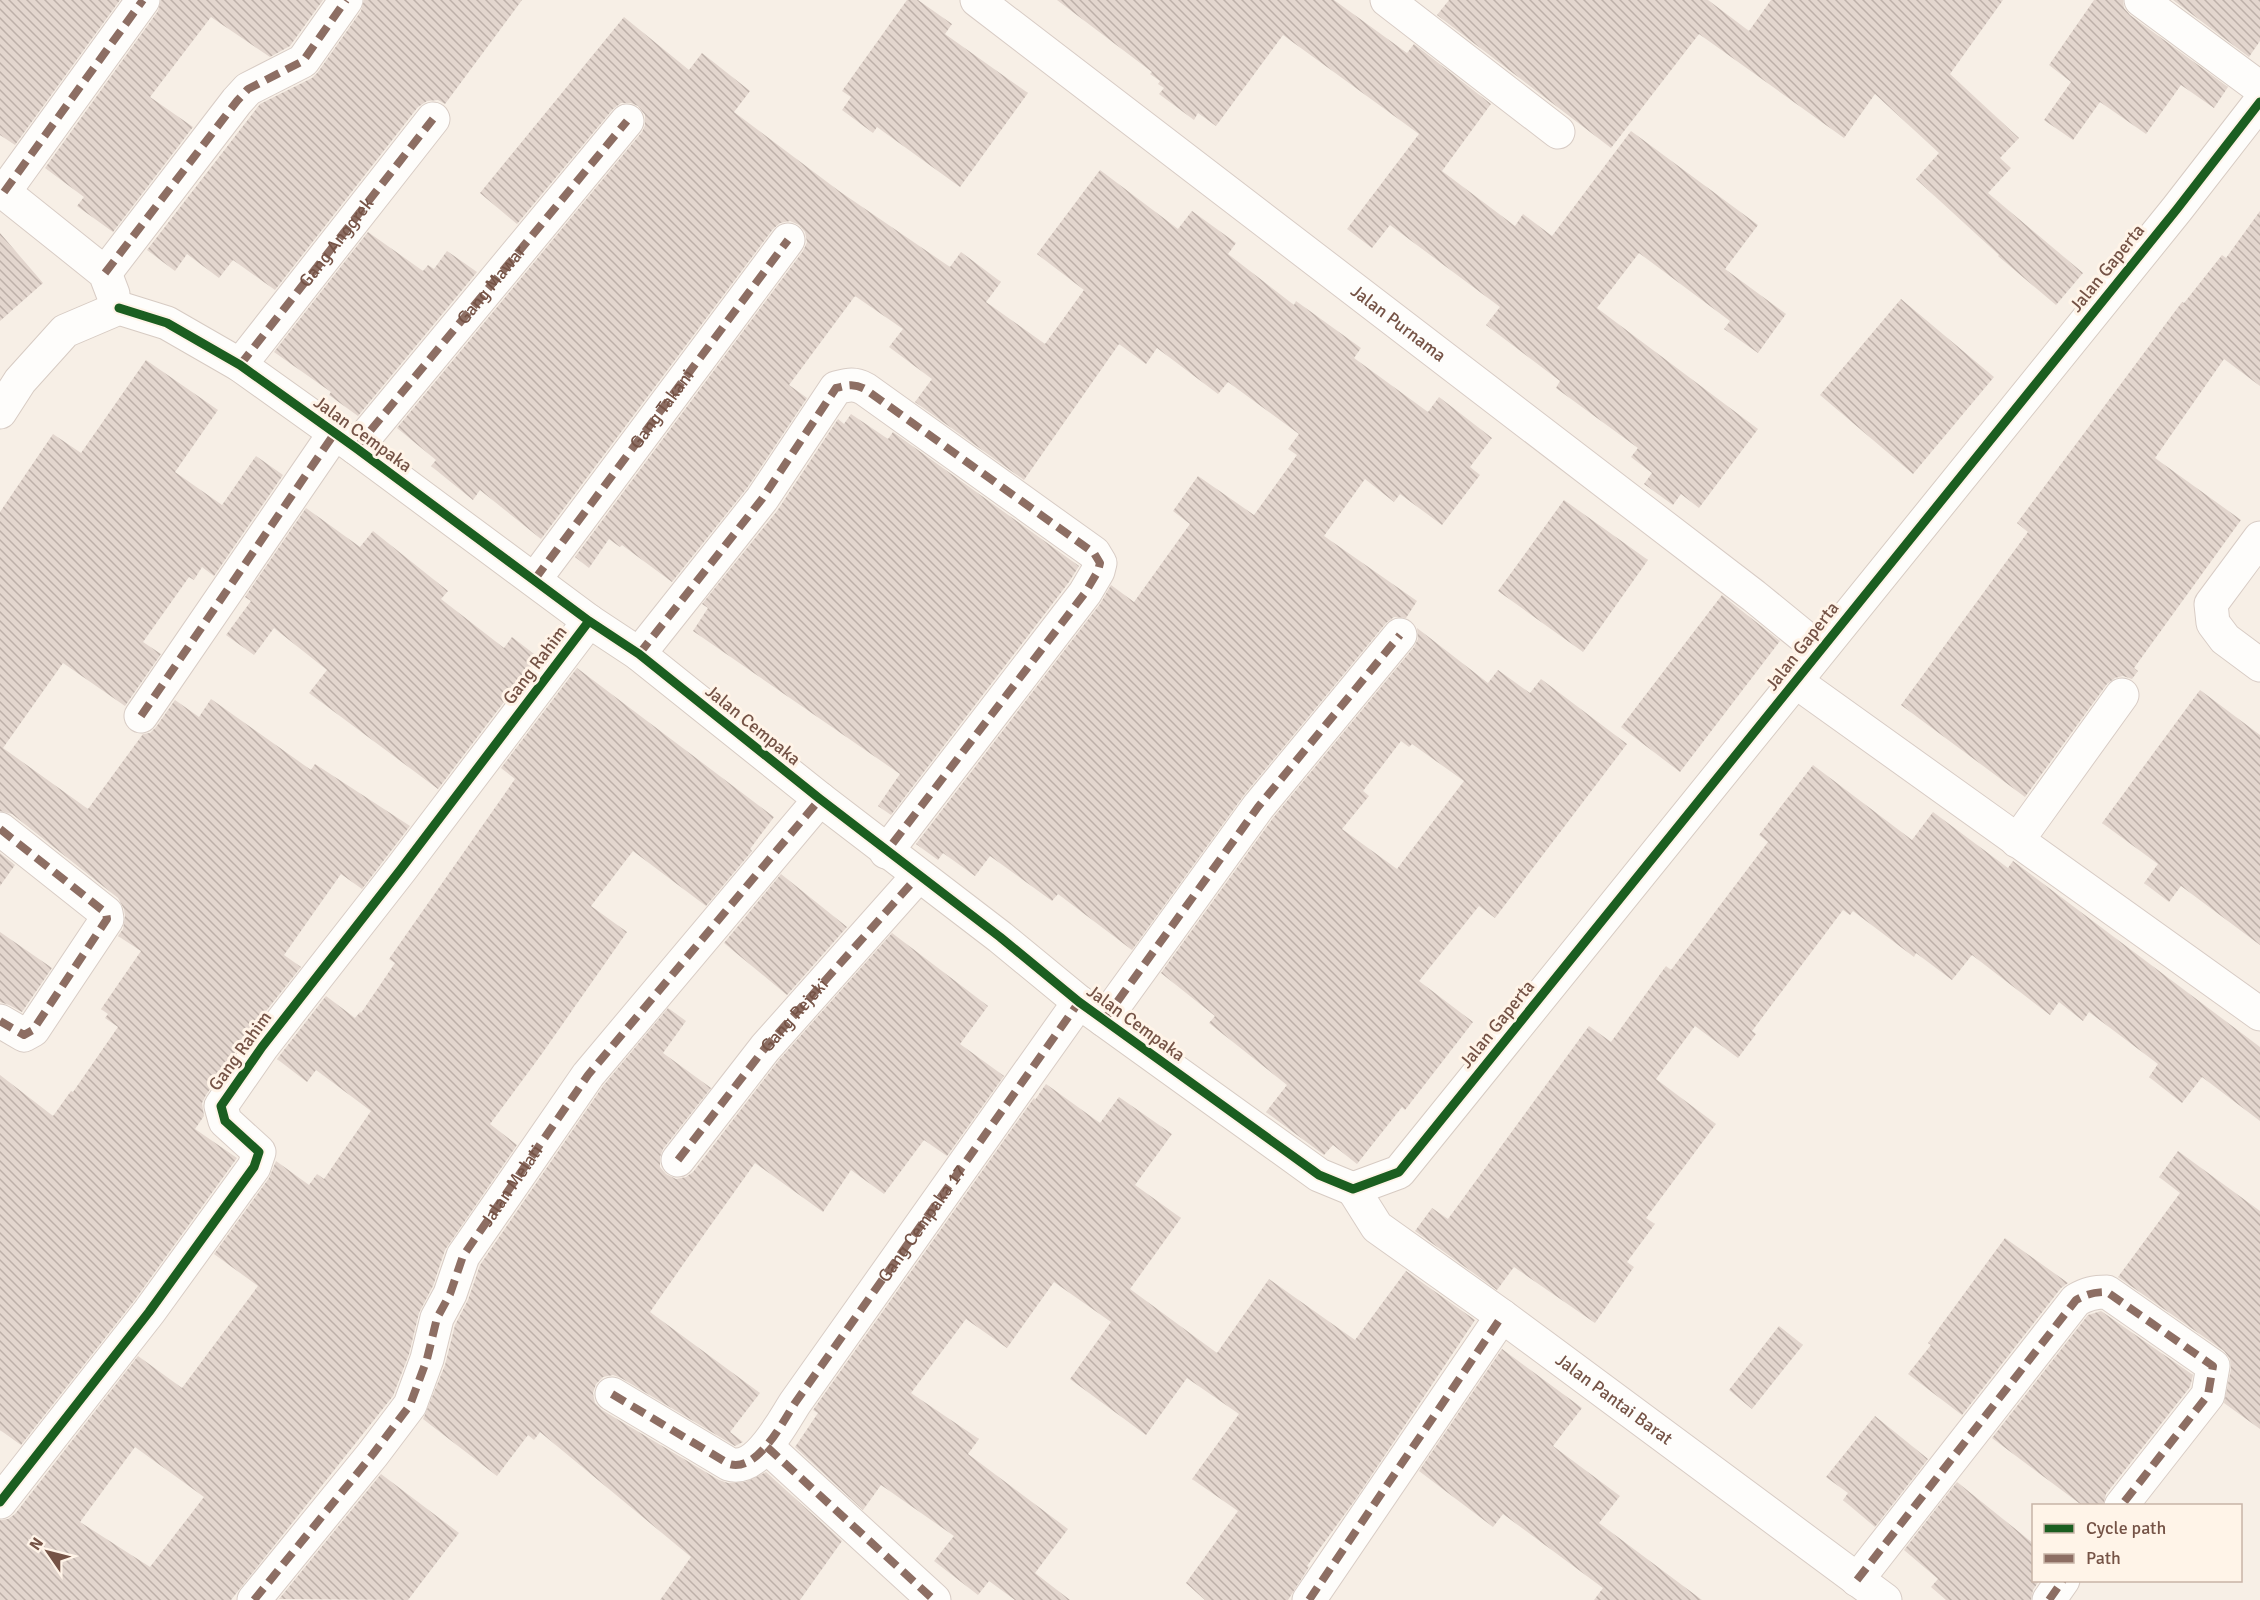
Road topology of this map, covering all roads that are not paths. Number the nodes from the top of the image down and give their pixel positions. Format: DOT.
graph roads {
  1 [pos="143,0"];
  2 [pos="346,0"];
  3 [pos="977,0"];
  4 [pos="1388,0"];
  5 [pos="2141,0"];
  6 [pos="2260,88"];
  7 [pos="2260,102"];
  8 [pos="433,119"];
  9 [pos="627,121"];
  10 [pos="1558,132"];
  11 [pos="2,190"];
  12 [pos="788,240"];
  13 [pos="105,273"];
  14 [pos="119,308"];
  15 [pos="240,366"];
  16 [pos="0,412"];
  17 [pos="345,441"];
  18 [pos="2260,538"];
  19 [pos="535,579"];
  20 [pos="590,621"];
  21 [pos="1400,634"];
  22 [pos="1819,649"];
  23 [pos="639,654"];
  24 [pos="2260,665"];
  25 [pos="1795,681"];
  26 [pos="2122,695"];
  27 [pos="141,716"];
  28 [pos="819,799"];
  29 [pos="0,829"];
  30 [pos="2017,841"];
  31 [pos="886,852"];
  32 [pos="918,876"];
  33 [pos="1091,1011"];
  34 [pos="2260,1014"];
  35 [pos="0,1021"];
  36 [pos="678,1160"];
  37 [pos="1353,1189"];
  38 [pos="1502,1316"];
  39 [pos="612,1394"];
  40 [pos="766,1447"];
  41 [pos="0,1502"];
  42 [pos="2123,1504"];
  43 [pos="1857,1580"];
  44 [pos="2062,1582"];
  45 [pos="254,1600"];
  46 [pos="934,1600"];
  47 [pos="1309,1600"];
  48 [pos="1885,1600"];
  49 [pos="2049,1600"];
  1 -- 11 [label="street"];
  2 -- 13 [label="street"];
  3 -- 22 [label="street, Jalan Purnama"];
  4 -- 10 [label="street"];
  5 -- 6 [label="street"];
  7 -- 22 [label="street, Jalan Gaperta"];
  8 -- 15 [label="street, Gang Anggrek"];
  9 -- 17 [label="street, Gang Mawar"];
  11 -- 13 [label="street"];
  12 -- 19 [label="street, Gang Takani"];
  13 -- 14 [label="street"];
  14 -- 15 [label="street, Jalan Cempaka"];
  14 -- 16 [label="street"];
  15 -- 17 [label="street, Jalan Cempaka"];
  17 -- 19 [label="street, Jalan Cempaka"];
  17 -- 27 [label="street, Gang Mawar"];
  18 -- 24 [label="street"];
  19 -- 20 [label="street, Jalan Cempaka"];
  20 -- 23 [label="street, Jalan Cempaka"];
  20 -- 41 [label="street, Gang Rahim"];
  21 -- 33 [label="street, Gang Cempaka 17"];
  22 -- 25 [label="street, Jalan Gaperta"];
  23 -- 28 [label="street, Jalan Cempaka"];
  23 -- 31 [label="street"];
  25 -- 30 [label="street"];
  25 -- 37 [label="street, Jalan Gaperta"];
  26 -- 30 [label="street"];
  28 -- 31 [label="street, Jalan Cempaka"];
  28 -- 45 [label="street, Jalan Melati"];
  29 -- 35 [label="street"];
  30 -- 34 [label="street"];
  31 -- 32 [label="street, Jalan Cempaka"];
  32 -- 33 [label="street, Jalan Cempaka"];
  32 -- 36 [label="street, Gang Rejeki"];
  33 -- 37 [label="street, Jalan Cempaka"];
  33 -- 40 [label="street, Gang Cempaka 17"];
  37 -- 38 [label="street, Jalan Pantai Barat"];
  38 -- 43 [label="street, Jalan Pantai Barat"];
  38 -- 47 [label="street"];
  39 -- 40 [label="street, Gang Cempaka 17"];
  40 -- 46 [label="street"];
  42 -- 43 [label="street"];
  43 -- 48 [label="street, Jalan Pantai Barat"];
  44 -- 49 [label="street"];
}
